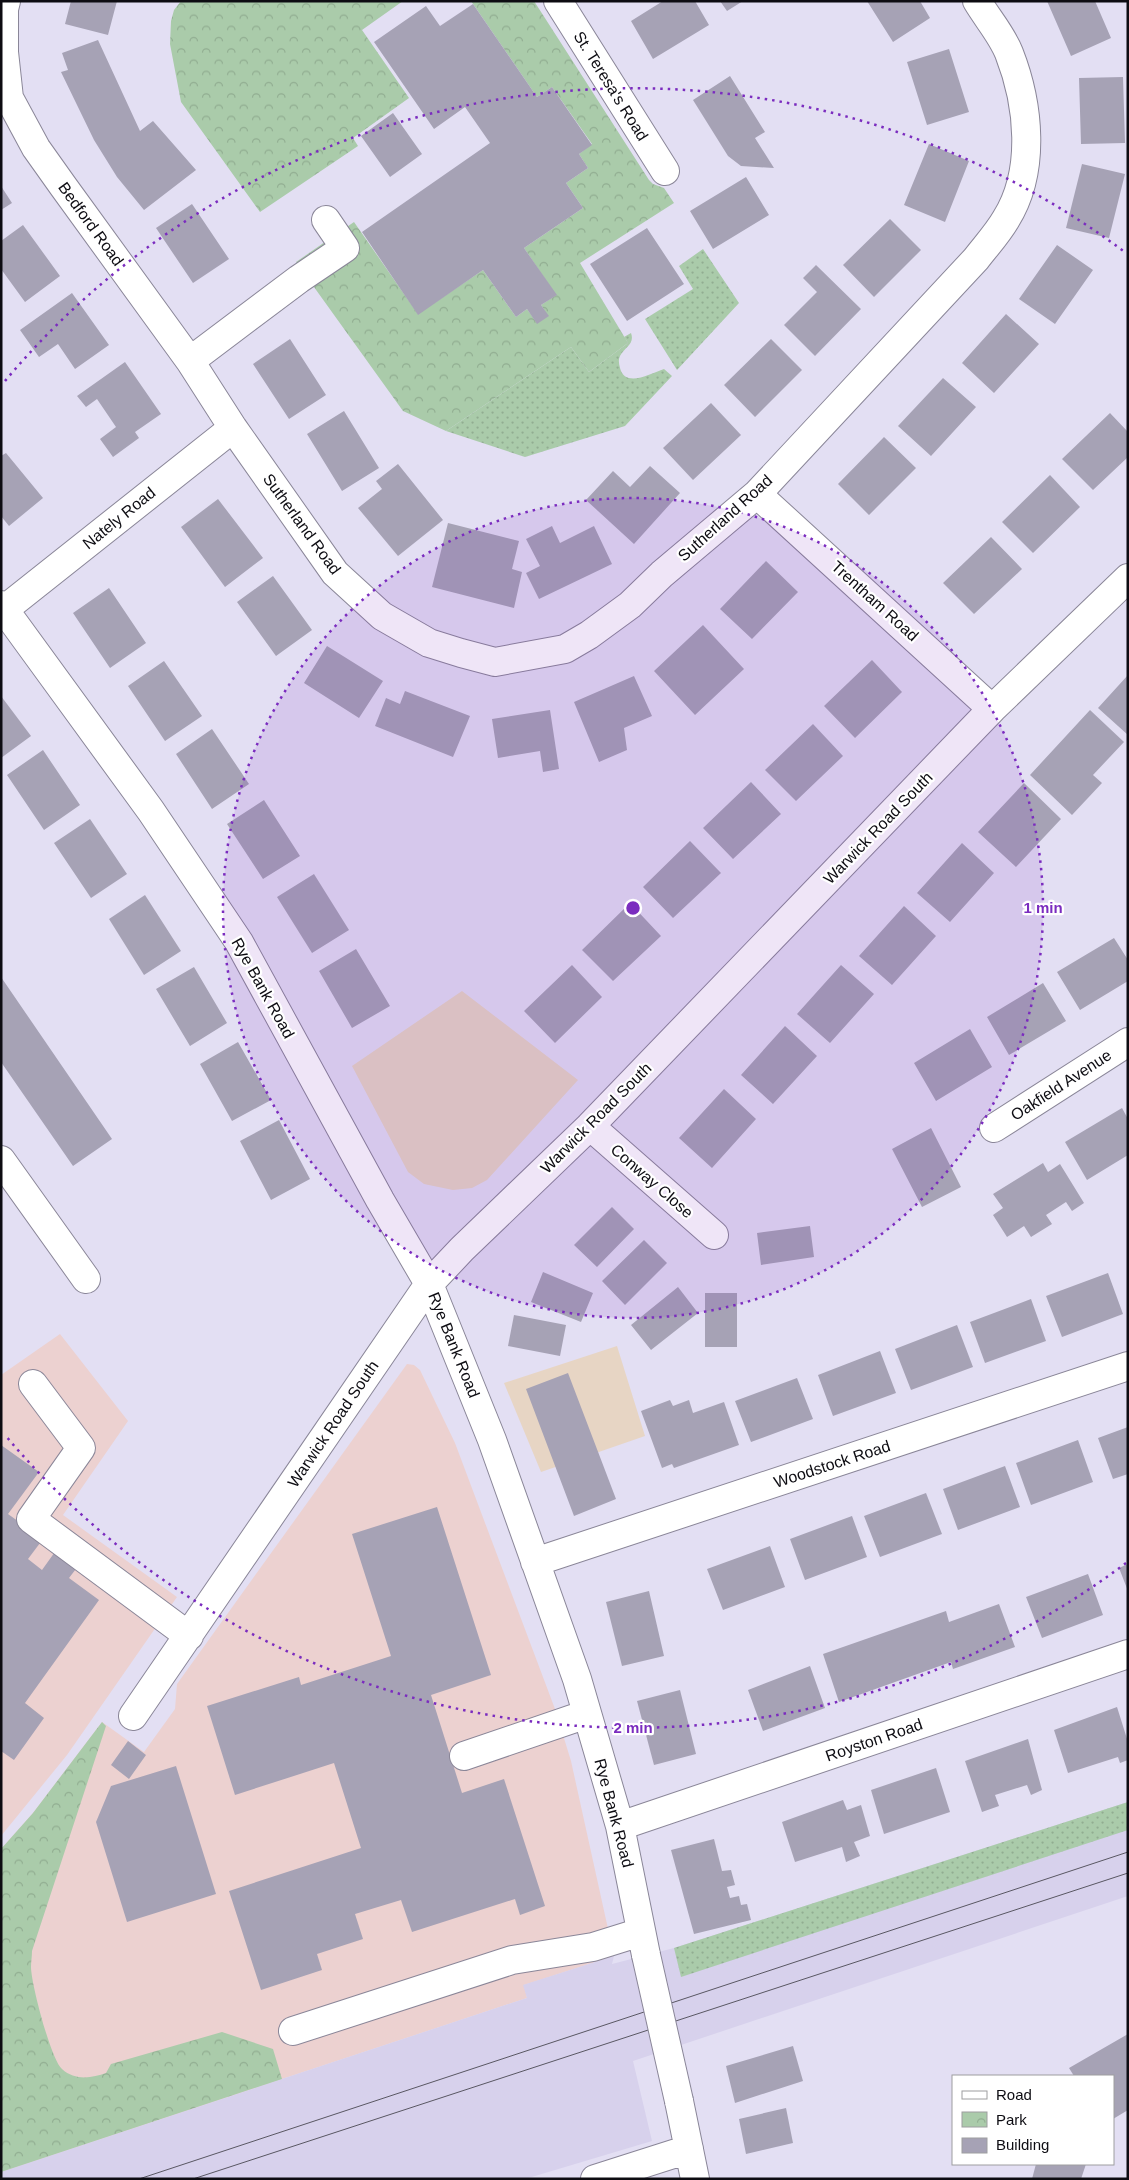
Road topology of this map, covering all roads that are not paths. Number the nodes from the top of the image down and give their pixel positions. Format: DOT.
graph roads {
  1 [pos="6,1"];
  2 [pos="977,1"];
  3 [pos="564,3"];
  4 [pos="665,171"];
  5 [pos="326,220"];
  6 [pos="190,361"];
  7 [pos="232,428"];
  8 [pos="757,494"];
  9 [pos="1128,578"];
  10 [pos="3,609"];
  11 [pos="992,709"];
  12 [pos="1128,1042"];
  13 [pos="590,1126"];
  14 [pos="994,1128"];
  15 [pos="1,1160"];
  16 [pos="714,1235"];
  17 [pos="86,1279"];
  18 [pos="429,1284"];
  19 [pos="1128,1366"];
  20 [pos="33,1384"];
  21 [pos="535,1562"];
  22 [pos="189,1636"];
  23 [pos="1128,1654"];
  24 [pos="587,1714"];
  25 [pos="133,1716"];
  26 [pos="464,1756"];
  27 [pos="620,1826"];
  28 [pos="643,1944"];
  29 [pos="293,2032"];
  30 [pos="689,2148"];
  31 [pos="595,2179"];
  32 [pos="695,2179"];
  1 -- 6 [label="street, Bedford Road"];
  2 -- 8 [label="street, Sutherland Road"];
  3 -- 4 [label="street, St. Teresa's Road"];
  5 -- 6 [label="street"];
  6 -- 7 [label="street, Bedford Road"];
  7 -- 8 [label="street, Sutherland Road"];
  7 -- 10 [label="street, Nately Road"];
  8 -- 11 [label="street, Trentham Road"];
  9 -- 11 [label="street, Warwick Road South"];
  10 -- 18 [label="street, Rye Bank Road"];
  11 -- 13 [label="street, Warwick Road South"];
  12 -- 14 [label="street, Oakfield Avenue"];
  13 -- 16 [label="street, Conway Close"];
  13 -- 18 [label="street, Warwick Road South"];
  15 -- 17 [label="street"];
  18 -- 21 [label="street, Rye Bank Road"];
  18 -- 22 [label="street, Warwick Road South"];
  19 -- 21 [label="street, Woodstock Road"];
  20 -- 22 [label="street"];
  21 -- 24 [label="street, Rye Bank Road"];
  22 -- 25 [label="street, Warwick Road South"];
  23 -- 27 [label="street, Royston Road"];
  24 -- 26 [label="street"];
  24 -- 27 [label="street, Rye Bank Road"];
  27 -- 28 [label="street, Rye Bank Road"];
  28 -- 29 [label="street"];
  28 -- 30 [label="street, Rye Bank Road, bridge"];
  30 -- 31 [label="street"];
  30 -- 32 [label="street, Rye Bank Road"];
}
